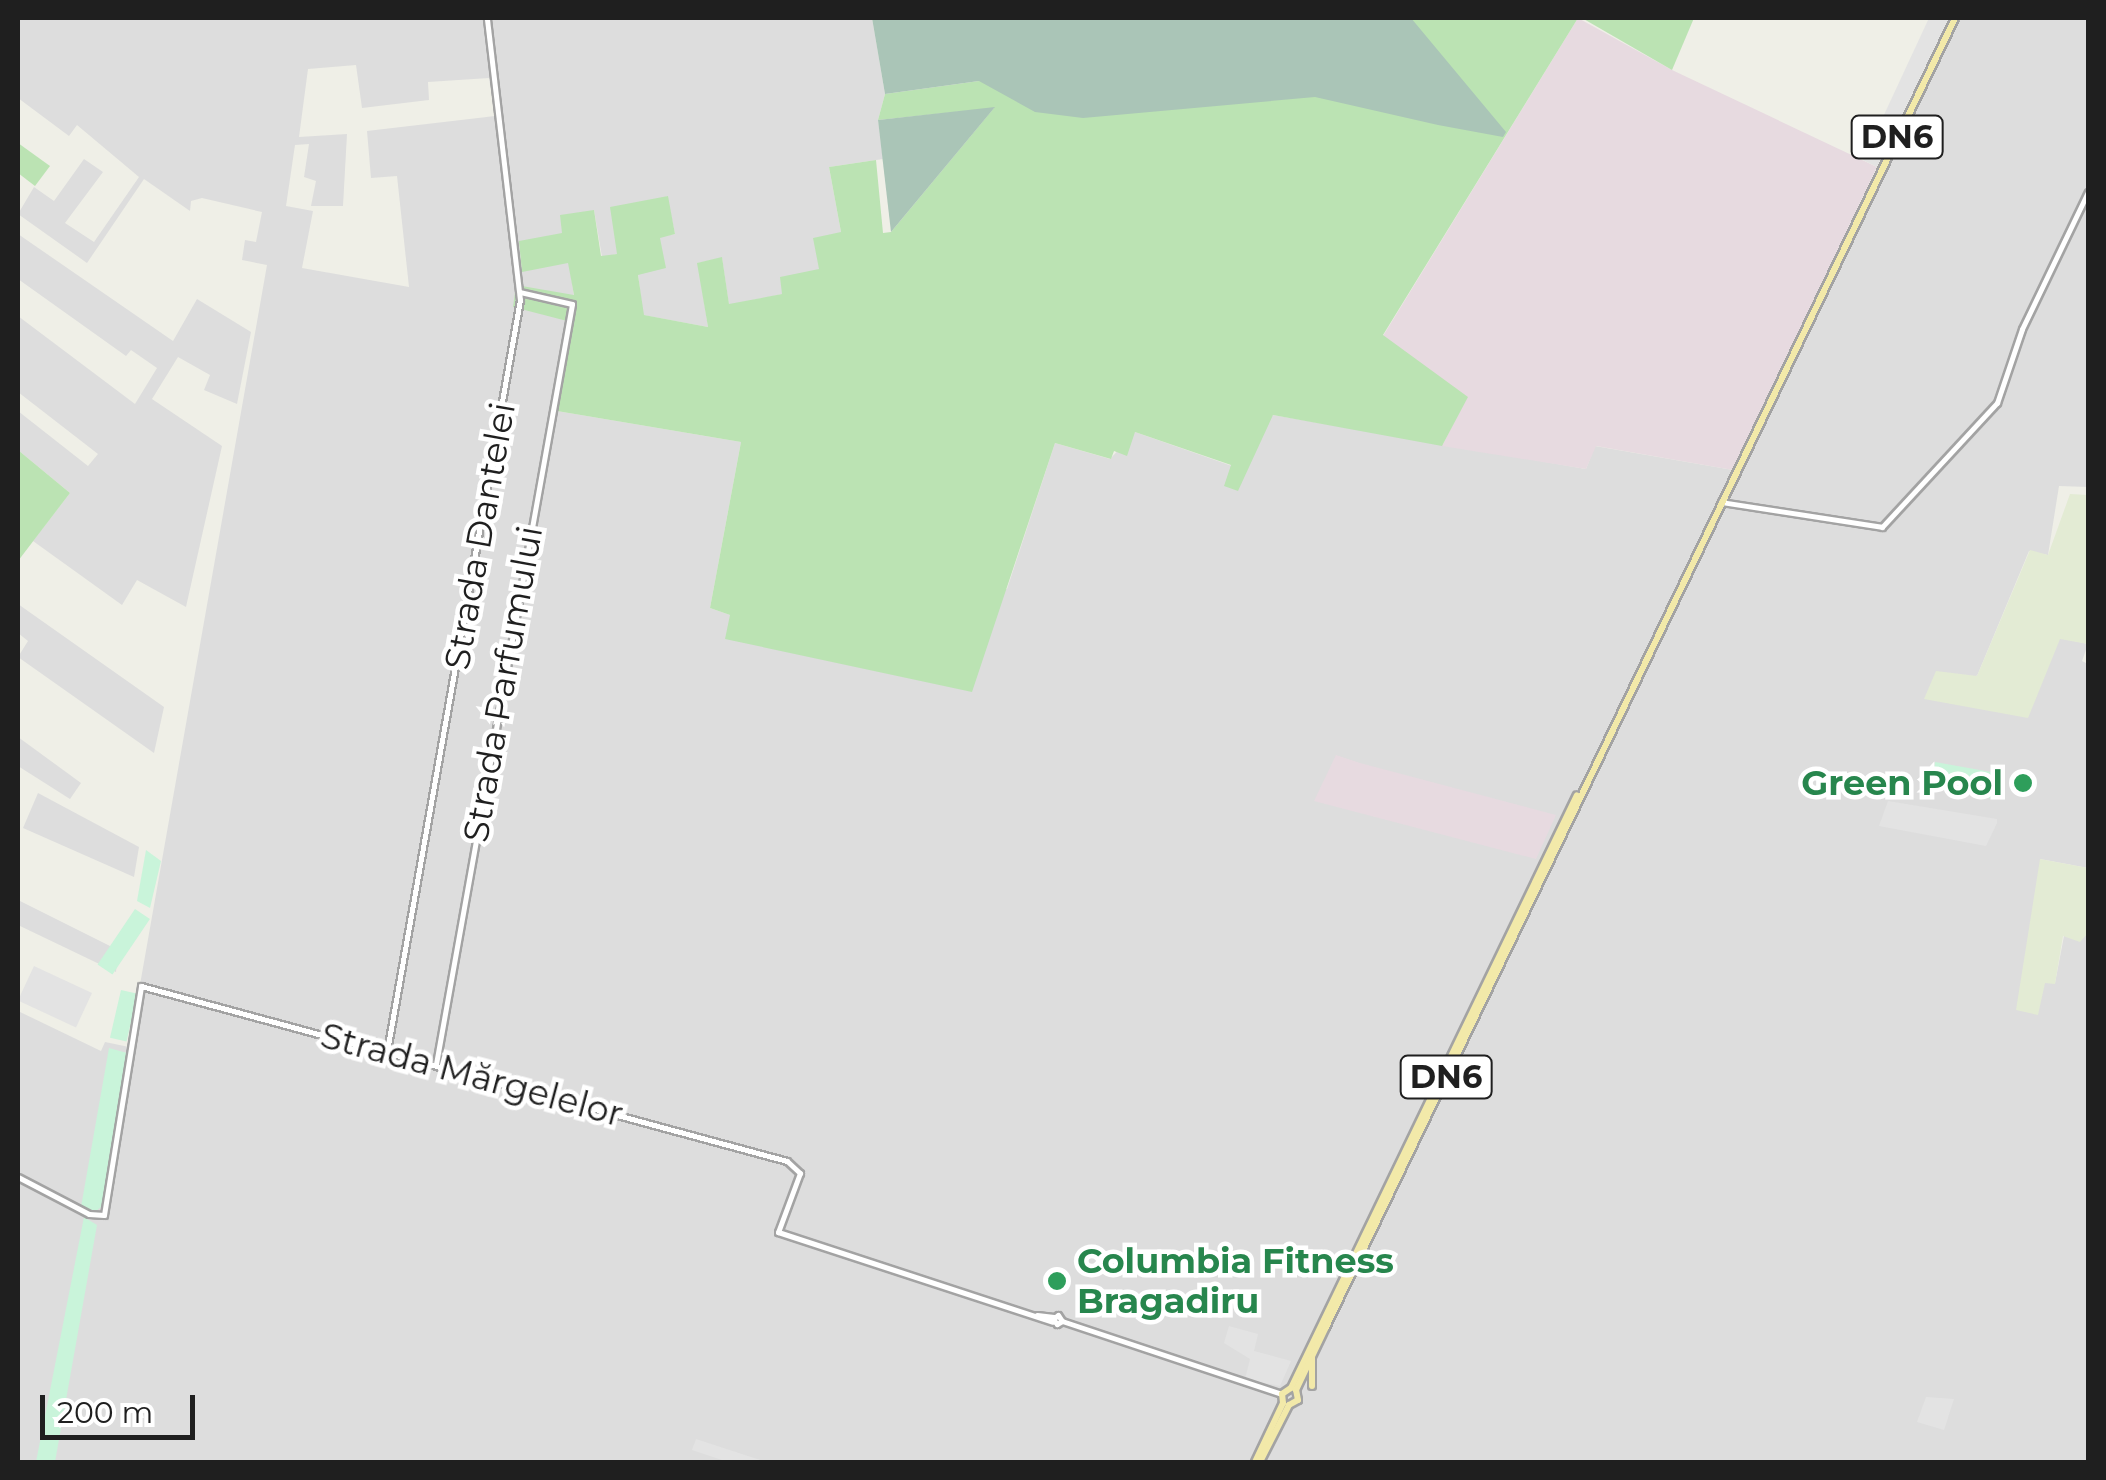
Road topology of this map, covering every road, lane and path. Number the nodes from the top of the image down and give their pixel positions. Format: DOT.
graph roads {
  1 [pos="487,18"];
  2 [pos="1955,18"];
  3 [pos="2088,192"];
  4 [pos="520,292"];
  5 [pos="1723,499"];
  6 [pos="1584,786"];
  7 [pos="387,1052"];
  8 [pos="436,1064"];
  9 [pos="18,1177"];
  10 [pos="1312,1357"];
  11 [pos="1312,1386"];
  12 [pos="1294,1389"];
  13 [pos="1285,1401"];
  14 [pos="1258,1462"];
  1 -- 4 [label="street, Strada Dantelei"];
  2 -- 5 [label="main road, DN6"];
  3 -- 5 [label="street"];
  4 -- 7 [label="street, Strada Dantelei"];
  4 -- 8 [label="street, Strada Parfumului"];
  5 -- 6 [label="main road, DN6"];
  6 -- 10 [label="main road, DN6"];
  6 -- 12 [label="main road, DN6"];
  7 -- 8 [label="street, Strada Mărgelelor"];
  7 -- 9 [label="street, Strada Mărgelelor"];
  8 -- 13 [label="street, Strada Mărgelelor"];
  10 -- 11 [label="main road"];
  10 -- 12 [label="main road, DN6"];
  12 -- 13 [label="main road, DN6"];
  12 -- 13 [label="main road, DN6"];
  13 -- 14 [label="main road, DN6"];
}
